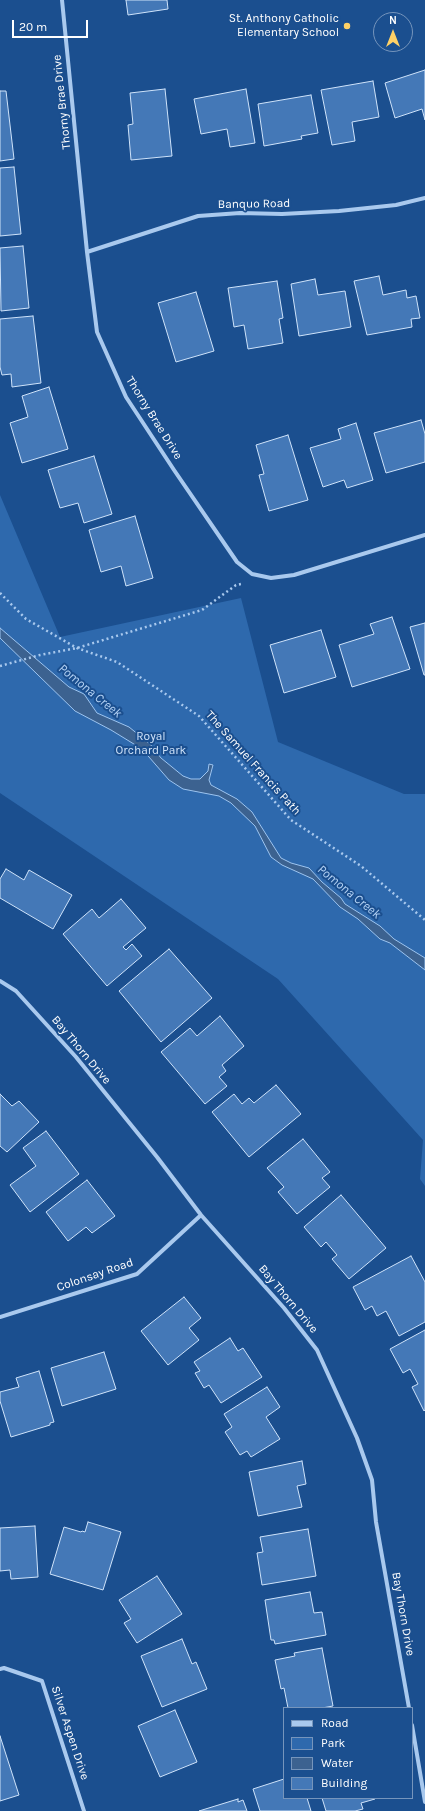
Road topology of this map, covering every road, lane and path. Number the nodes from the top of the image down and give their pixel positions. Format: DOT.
graph roads {
  1 [pos="62,0"];
  2 [pos="425,198"];
  3 [pos="87,252"];
  4 [pos="425,535"];
  5 [pos="243,584"];
  6 [pos="0,593"];
  7 [pos="77,648"];
  8 [pos="0,666"];
  9 [pos="425,920"];
  10 [pos="0,981"];
  11 [pos="201,1215"];
  12 [pos="0,1317"];
  13 [pos="0,1669"];
  14 [pos="409,1707"];
  15 [pos="413,1731"];
  16 [pos="425,1802"];
  17 [pos="84,1811"];
  1 -- 3 [label="street, Thorny Brae Drive"];
  2 -- 3 [label="street, Banquo Road"];
  3 -- 4 [label="street, Thorny Brae Drive"];
  5 -- 7 [label="path"];
  6 -- 7 [label="path, The Samuel Francis Path"];
  7 -- 8 [label="path"];
  7 -- 9 [label="path, The Samuel Francis Path"];
  10 -- 11 [label="street, Bay Thorn Drive"];
  11 -- 12 [label="street, Colonsay Road"];
  11 -- 14 [label="street, Bay Thorn Drive"];
  13 -- 17 [label="street, Silver Aspen Drive"];
  15 -- 16 [label="street"];
}
